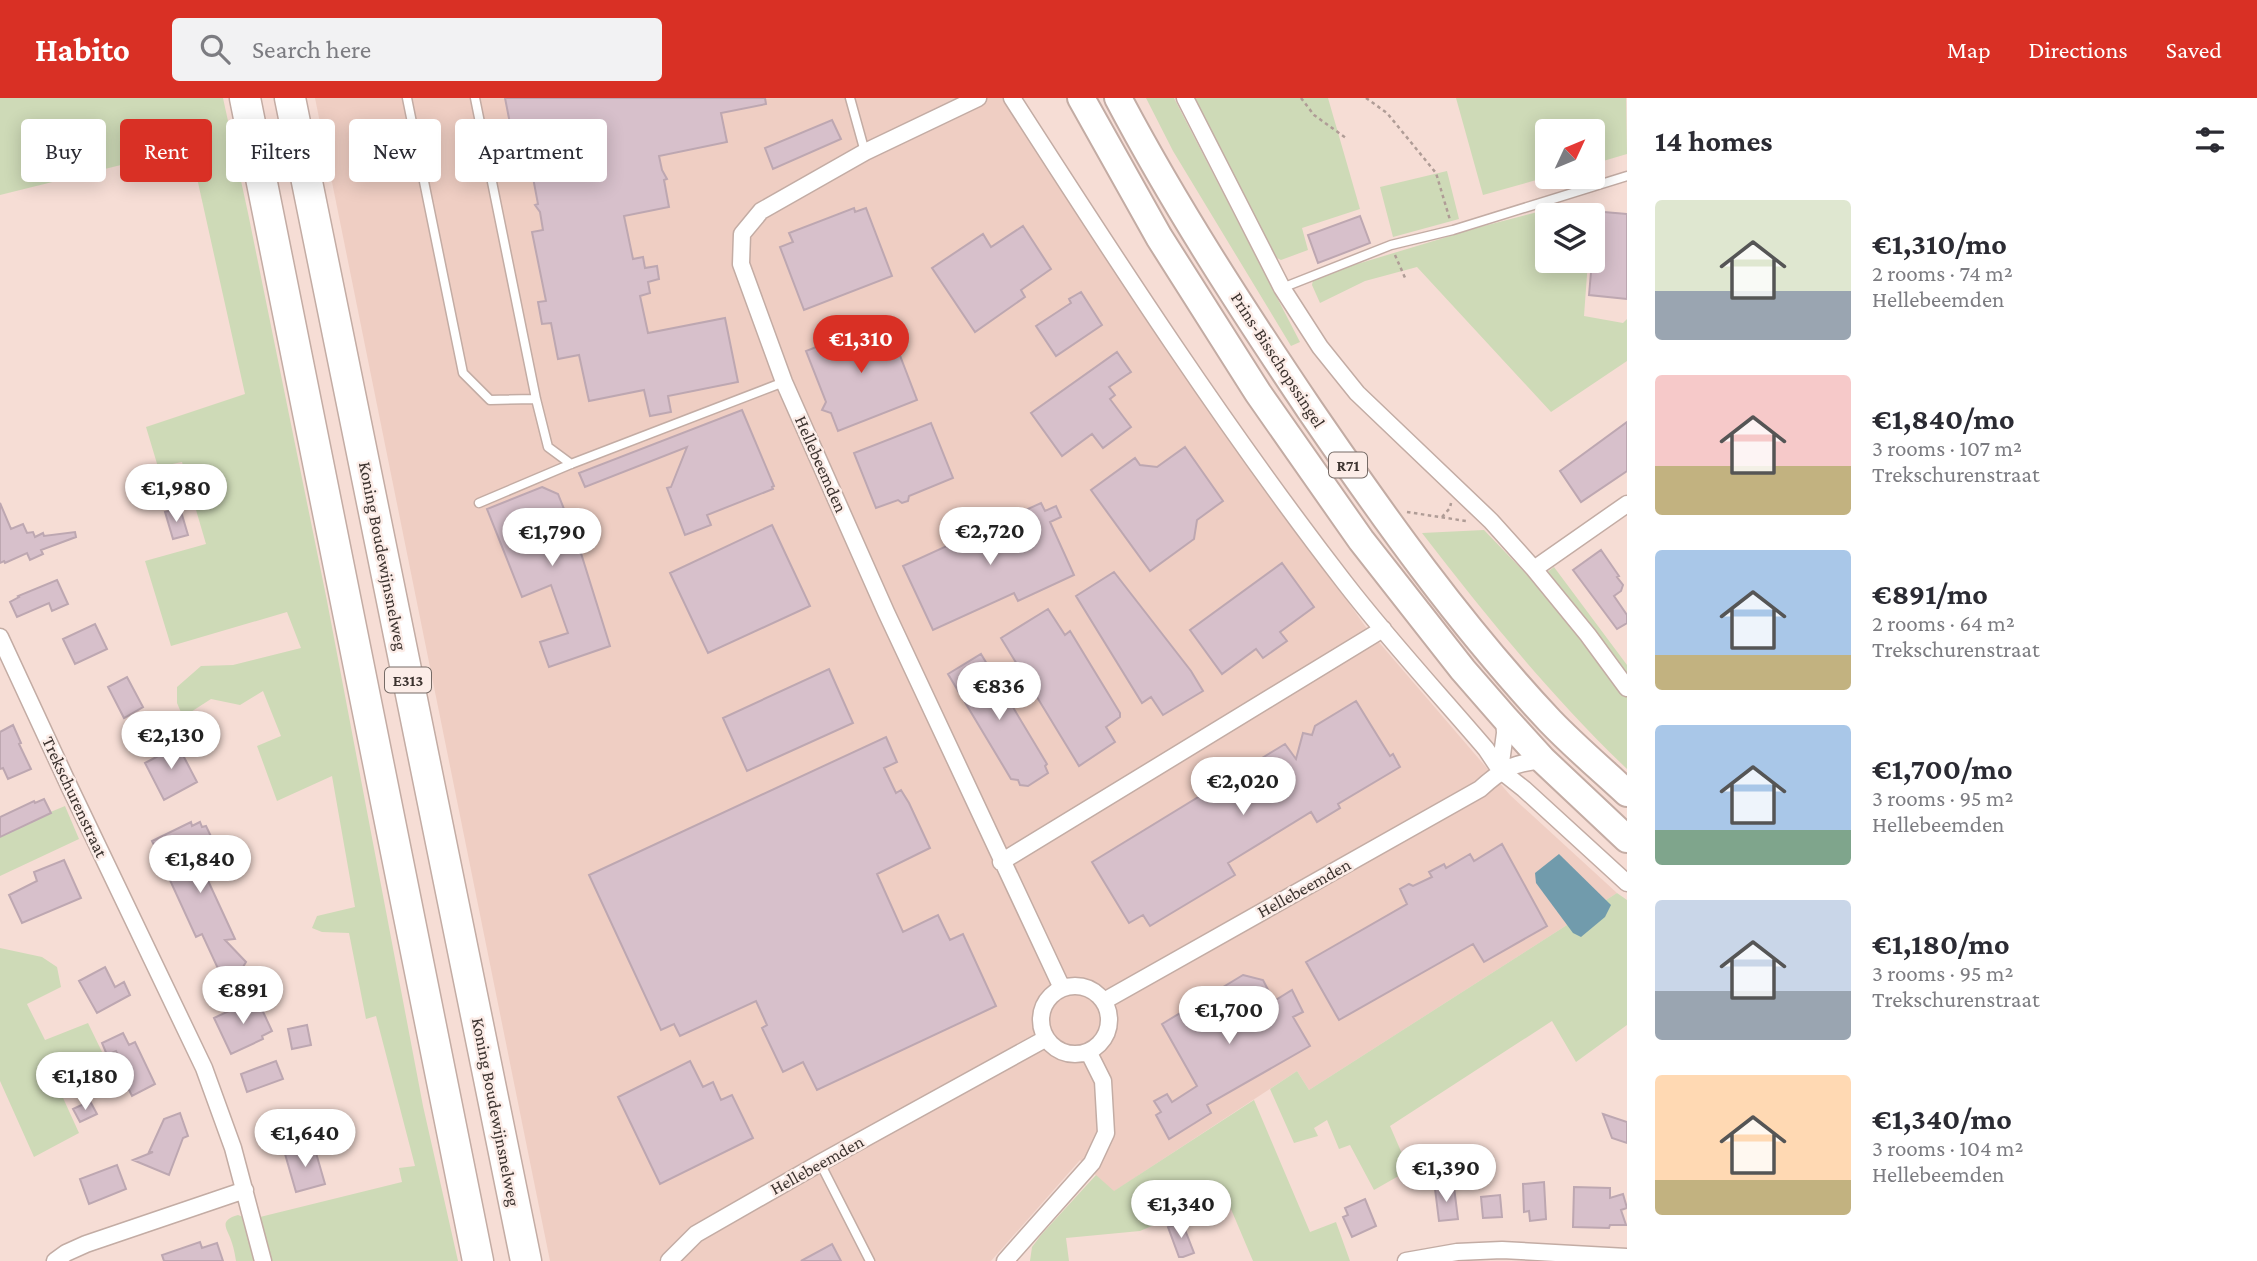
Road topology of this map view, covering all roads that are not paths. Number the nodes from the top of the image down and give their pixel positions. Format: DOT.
graph roads {
  1 [pos="244,98"];
  2 [pos="290,98"];
  3 [pos="407,98"];
  4 [pos="475,98"];
  5 [pos="850,98"];
  6 [pos="978,98"];
  7 [pos="1012,98"];
  8 [pos="1081,98"];
  9 [pos="1118,98"];
  10 [pos="1185,98"];
  11 [pos="865,152"];
  12 [pos="1627,176"];
  13 [pos="1282,288"];
  14 [pos="784,382"];
  15 [pos="536,399"];
  16 [pos="571,464"];
  17 [pos="479,503"];
  18 [pos="1627,504"];
  19 [pos="1534,569"];
  20 [pos="1383,629"];
  21 [pos="0,637"];
  22 [pos="1627,688"];
  23 [pos="1504,717"];
  24 [pos="1543,760"];
  25 [pos="1500,770"];
  26 [pos="1627,793"];
  27 [pos="1627,839"];
  28 [pos="1001,862"];
  29 [pos="1627,883"];
  30 [pos="1062,988"];
  31 [pos="1104,1001"];
  32 [pos="1045,1039"];
  33 [pos="1089,1052"];
  34 [pos="820,1163"];
  35 [pos="245,1190"];
  36 [pos="1627,1257"];
  37 [pos="1008,1260"];
  38 [pos="55,1261"];
  39 [pos="263,1261"];
  40 [pos="478,1261"];
  41 [pos="526,1261"];
  42 [pos="669,1261"];
  43 [pos="870,1261"];
  44 [pos="1406,1261"];
  1 -- 40 [label="highway, E313"];
  2 -- 41 [label="highway, Koning Boudewijnsnelweg / E313"];
  3 -- 15 [label="lane"];
  4 -- 15 [label="lane"];
  5 -- 11 [label="lane"];
  6 -- 11 [label="street, Hellebeemden"];
  7 -- 20 [label="street"];
  8 -- 23 [label="highway, Prins-Bisschopssingel / R71"];
  9 -- 26 [label="highway, Prins-Bisschopssingel / R71"];
  10 -- 13 [label="street"];
  11 -- 14 [label="street, Hellebeemden"];
  12 -- 13 [label="lane"];
  13 -- 19 [label="street"];
  14 -- 16 [label="lane"];
  14 -- 28 [label="street, Hellebeemden"];
  15 -- 16 [label="lane"];
  16 -- 17 [label="lane"];
  18 -- 19 [label="street"];
  19 -- 22 [label="street"];
  20 -- 25 [label="street"];
  20 -- 28 [label="street"];
  21 -- 35 [label="street, Trekschurenstraat"];
  23 -- 24 [label="highway, Prins-Bisschopssingel / R71"];
  23 -- 25 [label="street"];
  24 -- 25 [label="street"];
  24 -- 27 [label="highway, Prins-Bisschopssingel / R71"];
  25 -- 29 [label="street"];
  25 -- 31 [label="street, Hellebeemden"];
  28 -- 30 [label="street, Hellebeemden"];
  30 -- 31 [label="street"];
  30 -- 32 [label="street"];
  31 -- 33 [label="street"];
  32 -- 33 [label="street"];
  32 -- 34 [label="street, Hellebeemden"];
  33 -- 37 [label="street"];
  34 -- 42 [label="street, Hellebeemden"];
  34 -- 43 [label="lane"];
  35 -- 38 [label="street"];
  35 -- 39 [label="street, Trekschurenstraat"];
  36 -- 44 [label="street"];
}
